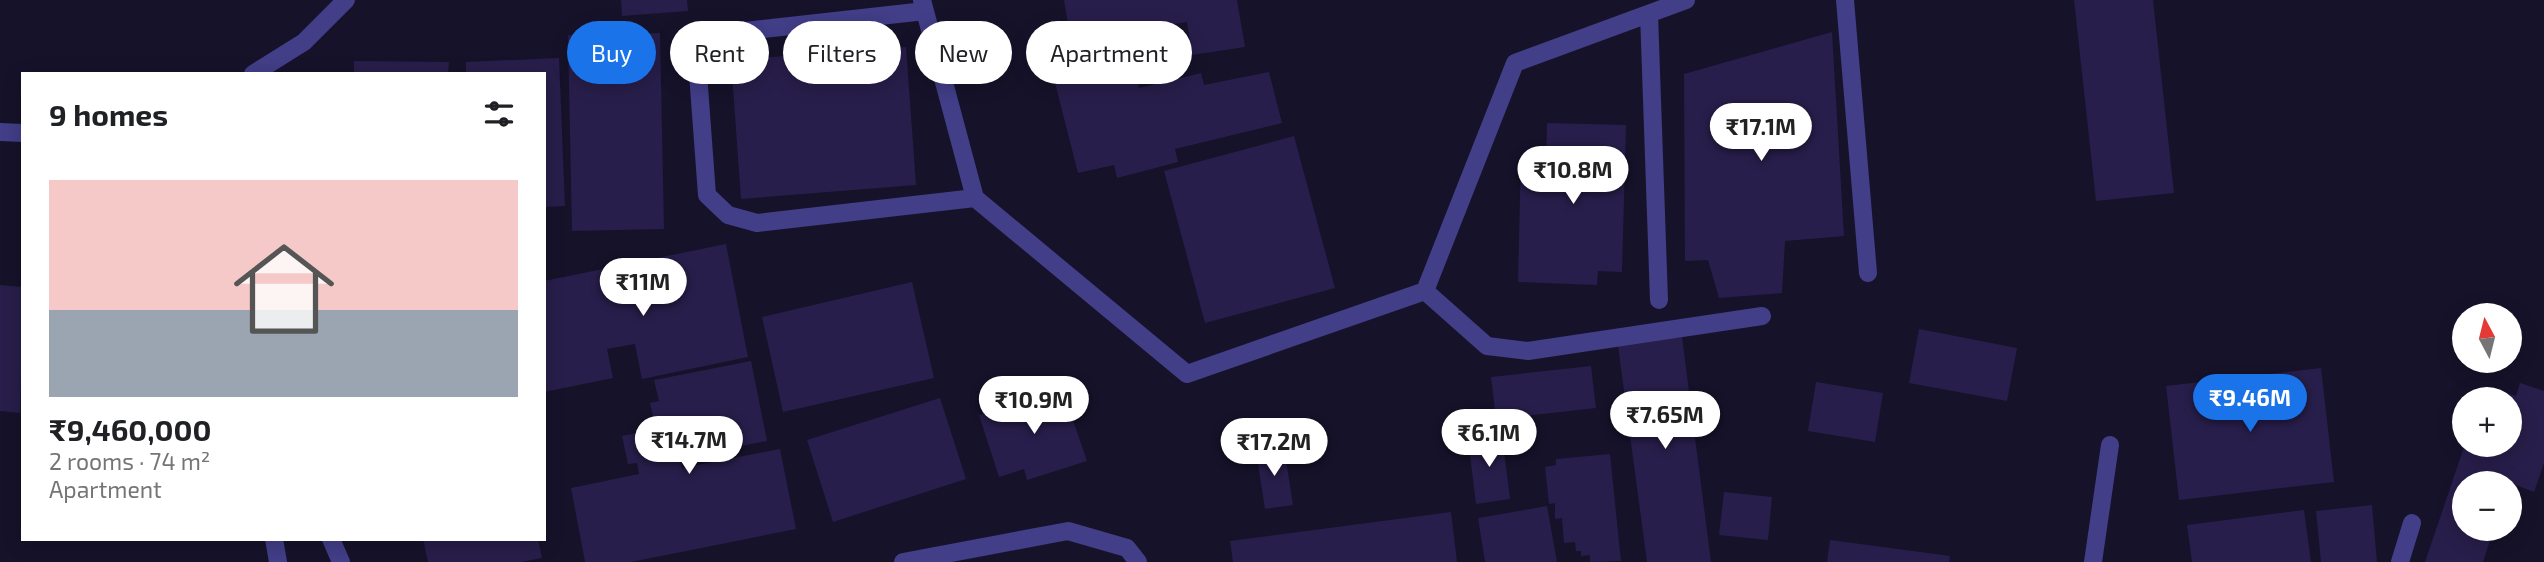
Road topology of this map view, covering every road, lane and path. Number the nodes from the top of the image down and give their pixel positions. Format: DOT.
graph roads {
  1 [pos="346,0"];
  2 [pos="1686,0"];
  3 [pos="1845,0"];
  4 [pos="924,6"];
  5 [pos="1649,13"];
  6 [pos="256,72"];
  7 [pos="0,132"];
  8 [pos="21,132"];
  9 [pos="975,198"];
  10 [pos="1868,273"];
  11 [pos="1424,291"];
  12 [pos="1659,300"];
  13 [pos="1762,316"];
  14 [pos="2110,445"];
  15 [pos="2412,523"];
  16 [pos="274,541"];
  17 [pos="332,541"];
  18 [pos="278,562"];
  19 [pos="341,562"];
  20 [pos="903,562"];
  21 [pos="1139,562"];
  22 [pos="2093,562"];
  23 [pos="2400,562"];
  1 -- 6 [label="street"];
  2 -- 5 [label="street"];
  3 -- 10 [label="street"];
  4 -- 9 [label="street"];
  4 -- 9 [label="street"];
  5 -- 11 [label="street"];
  5 -- 12 [label="street"];
  7 -- 8 [label="street"];
  9 -- 11 [label="street"];
  11 -- 13 [label="street"];
  14 -- 22 [label="street"];
  15 -- 23 [label="street"];
  16 -- 18 [label="street"];
  17 -- 19 [label="street"];
  20 -- 21 [label="street"];
}
